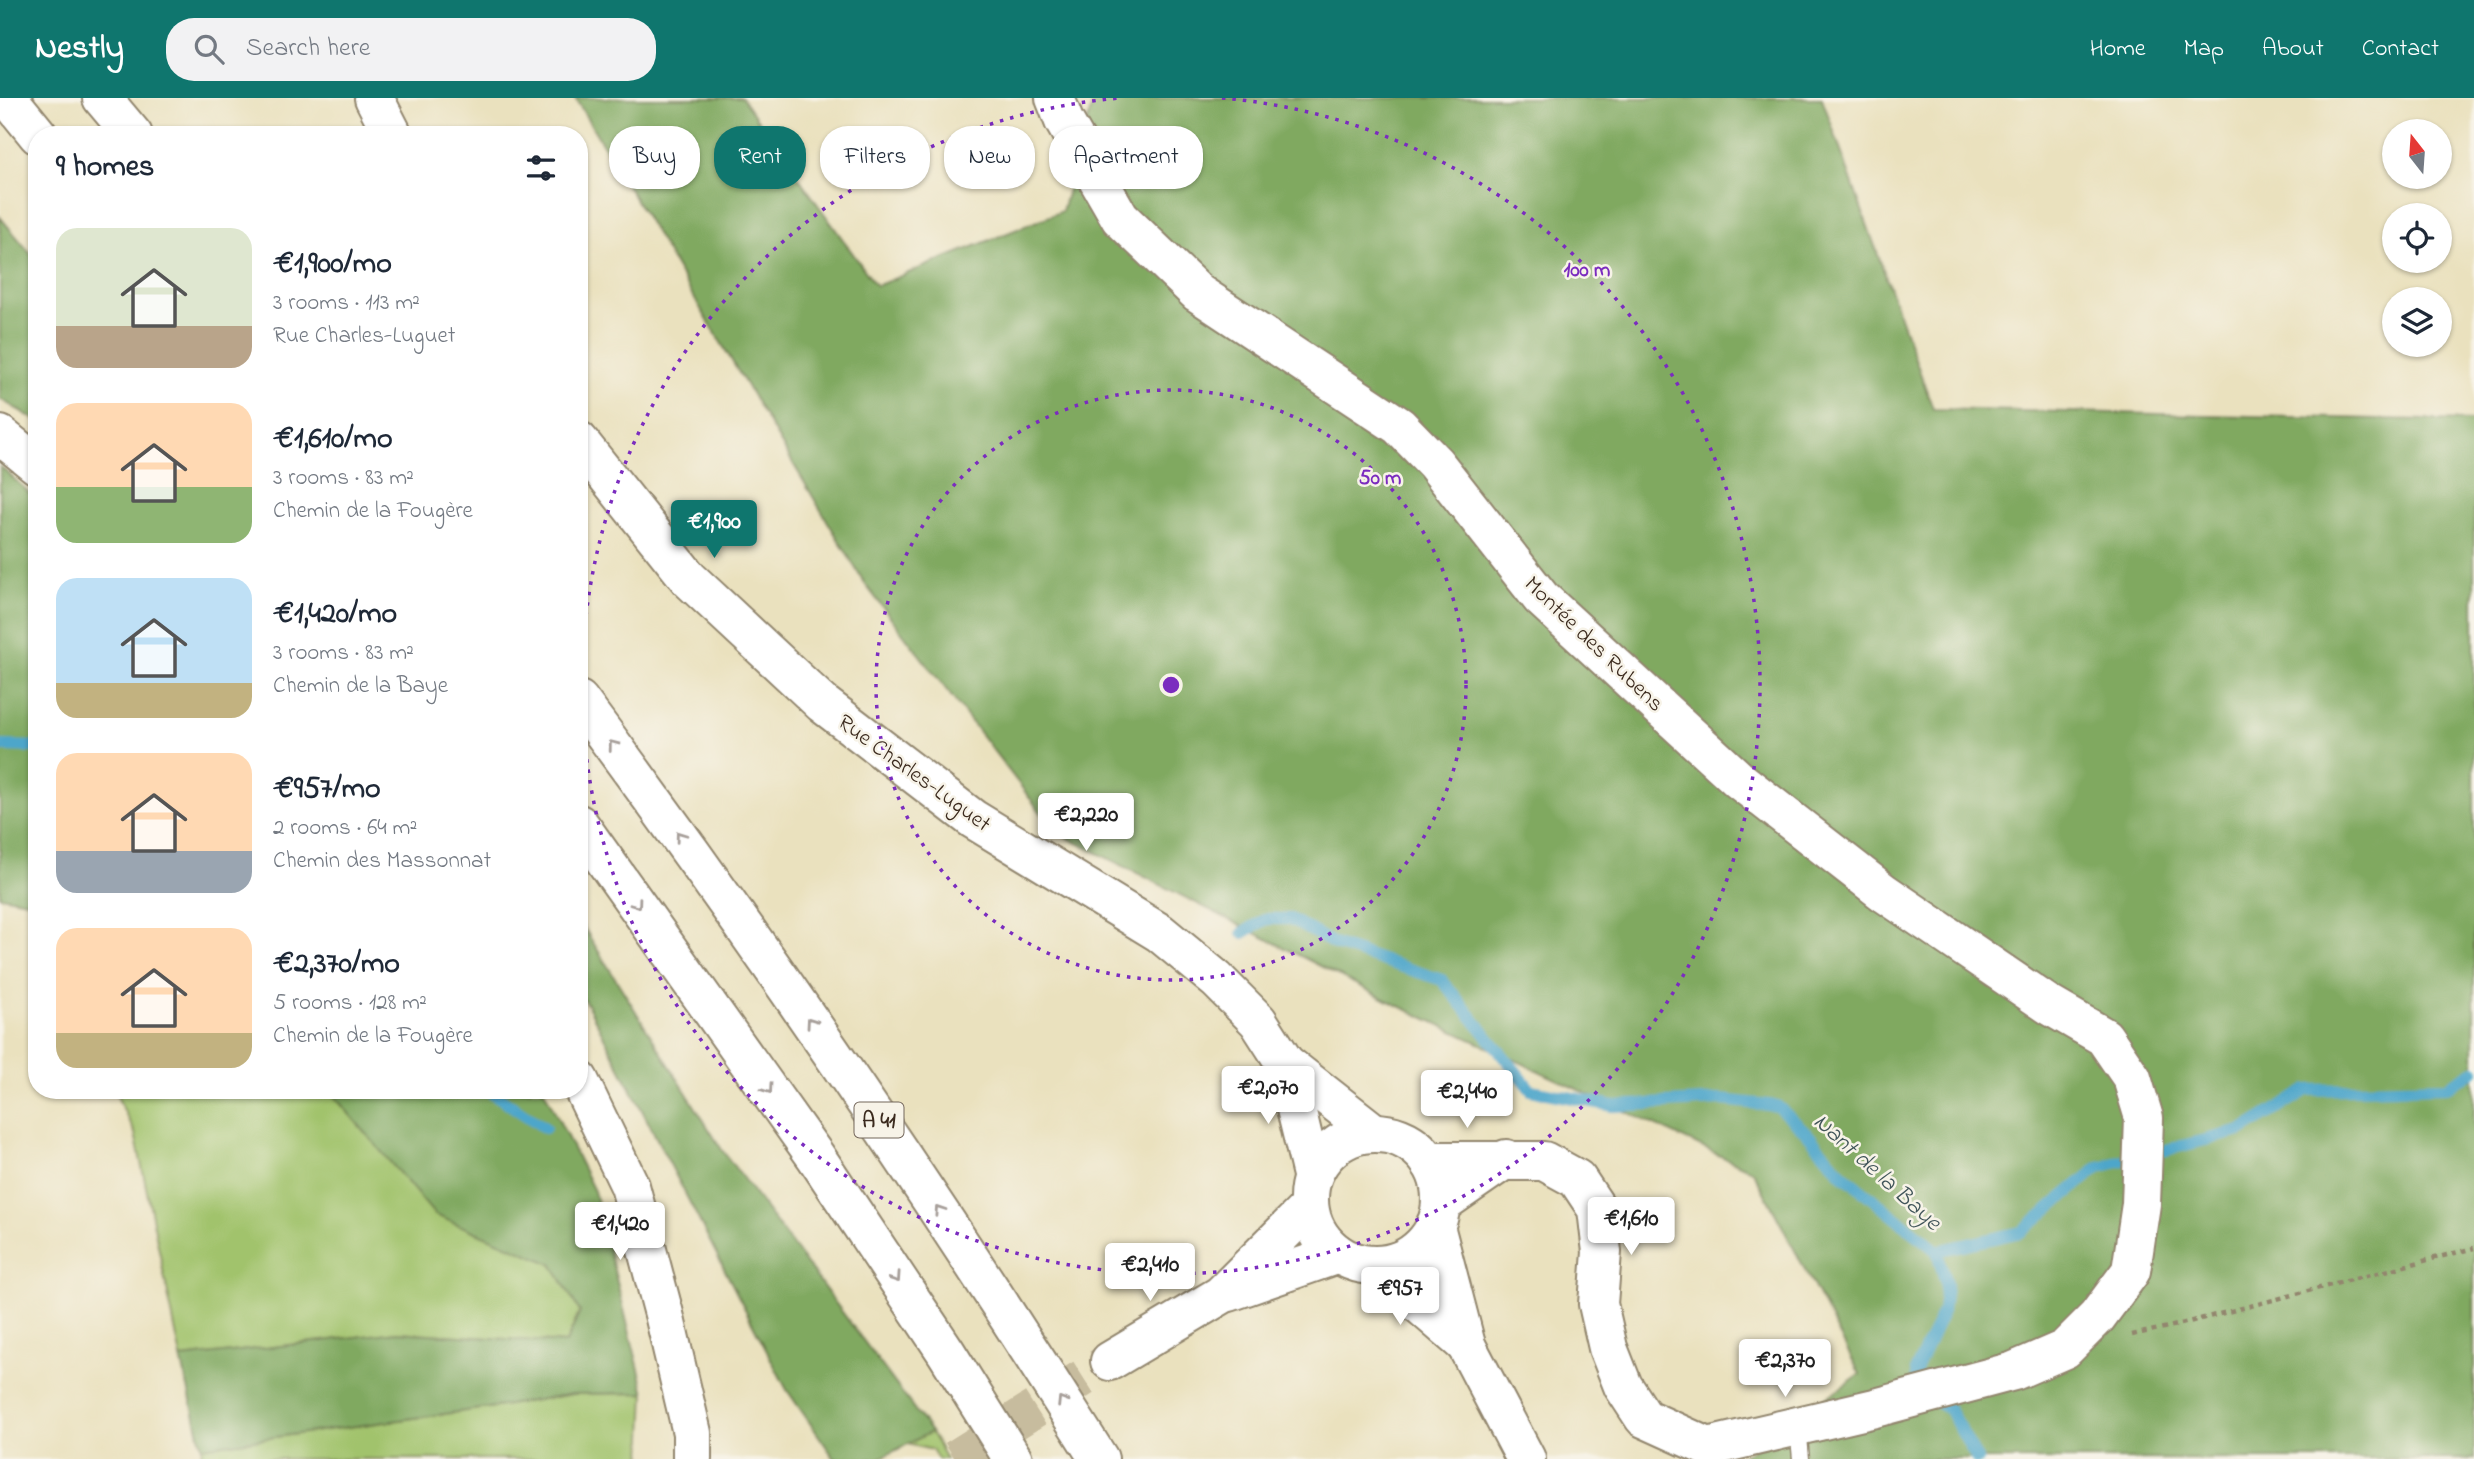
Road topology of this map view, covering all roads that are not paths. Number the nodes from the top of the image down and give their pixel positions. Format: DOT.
graph roads {
  1 [pos="8,98"];
  2 [pos="102,98"];
  3 [pos="374,98"];
  4 [pos="1055,98"];
  5 [pos="31,126"];
  6 [pos="125,126"];
  7 [pos="388,126"];
  8 [pos="0,435"];
  9 [pos="588,452"];
  10 [pos="28,458"];
  11 [pos="588,712"];
  12 [pos="588,837"];
  13 [pos="1285,1063"];
  14 [pos="588,1099"];
  15 [pos="1373,1132"];
  16 [pos="1506,1159"];
  17 [pos="1429,1161"];
  18 [pos="1310,1191"];
  19 [pos="1438,1215"];
  20 [pos="1356,1259"];
  21 [pos="1221,1295"];
  22 [pos="1466,1345"];
  23 [pos="1110,1361"];
  24 [pos="1800,1442"];
  25 [pos="697,1450"];
  26 [pos="1013,1459"];
  27 [pos="1099,1459"];
  28 [pos="1526,1459"];
  1 -- 5 [label="main road"];
  2 -- 6 [label="main road"];
  3 -- 7 [label="main road"];
  4 -- 24 [label="main road, Montée des Rubens"];
  8 -- 10 [label="main road"];
  9 -- 13 [label="main road, Rue Charles-Luguet"];
  27 -- 11 [label="main road, A 41, one-way"];
  12 -- 26 [label="main road, one-way"];
  13 -- 15 [label="main road, Rue Charles-Luguet"];
  13 -- 18 [label="main road, Rue Charles-Luguet"];
  14 -- 25 [label="main road"];
  15 -- 17 [label="main road"];
  15 -- 18 [label="main road"];
  16 -- 17 [label="main road, Montée des Rubens"];
  16 -- 19 [label="main road"];
  16 -- 24 [label="main road, Montée des Rubens"];
  17 -- 19 [label="main road"];
  18 -- 20 [label="main road"];
  18 -- 21 [label="main road"];
  19 -- 20 [label="main road"];
  19 -- 22 [label="main road"];
  20 -- 21 [label="main road"];
  20 -- 22 [label="main road"];
  21 -- 23 [label="main road"];
  22 -- 28 [label="main road"];
}
